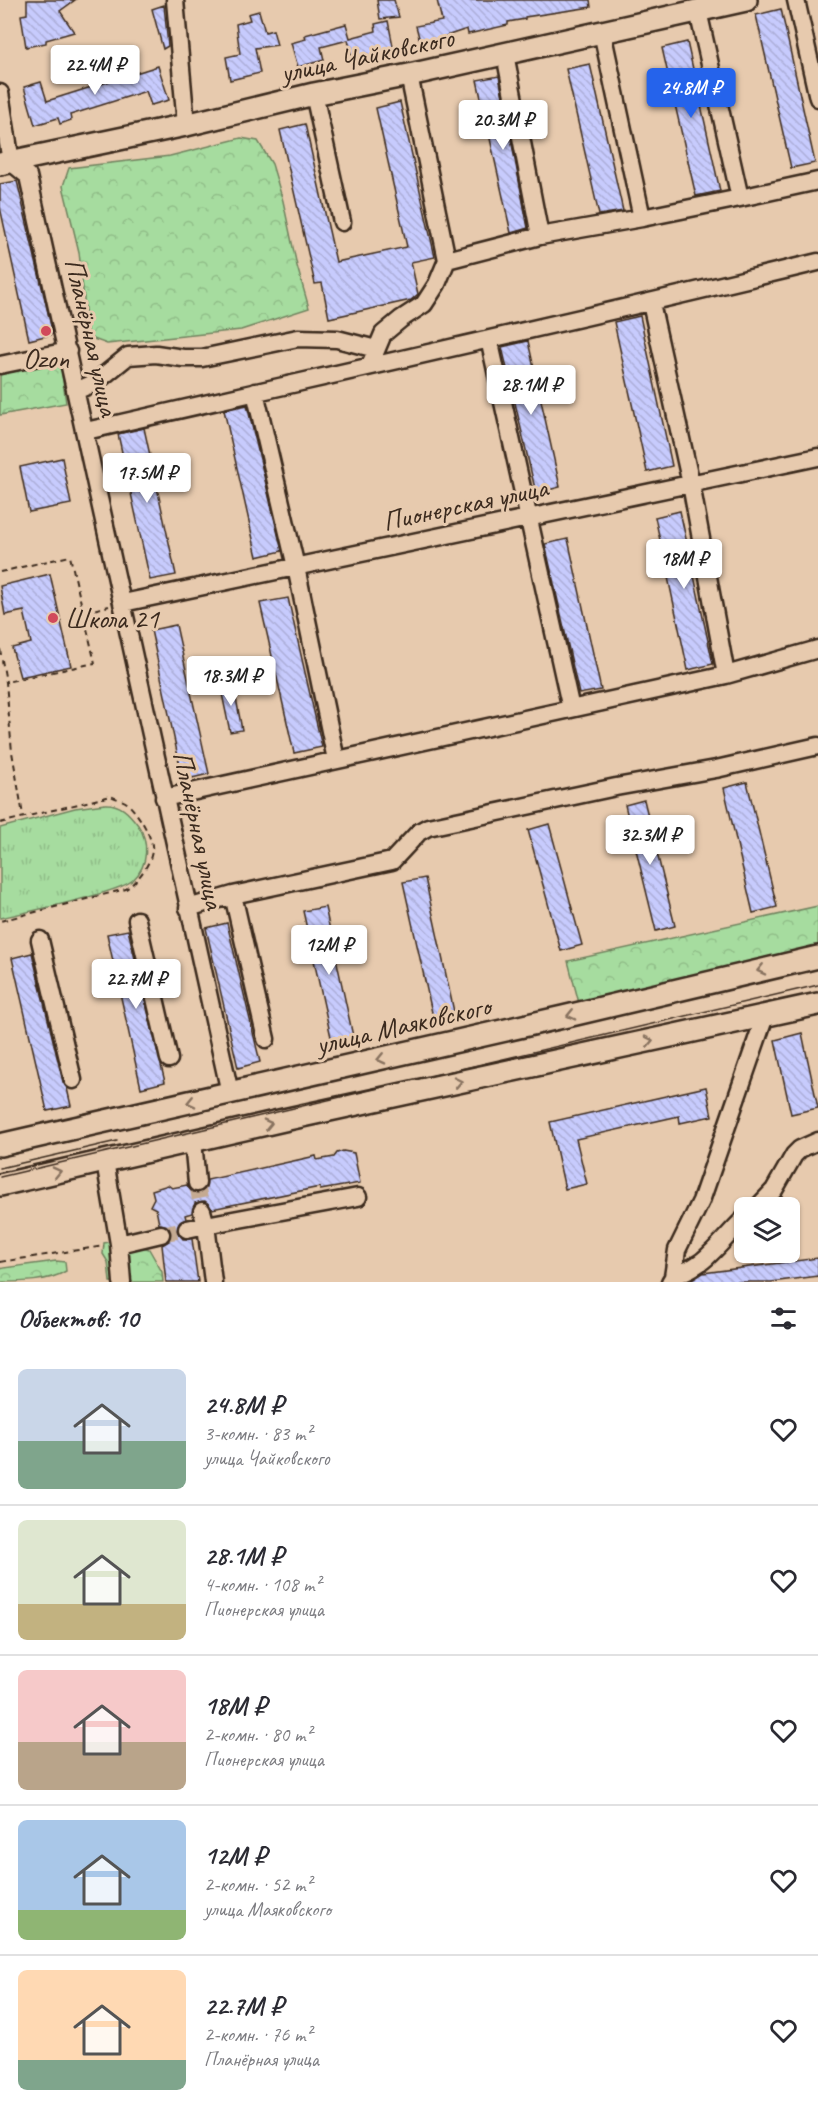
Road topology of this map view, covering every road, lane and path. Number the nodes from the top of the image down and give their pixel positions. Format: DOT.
graph roads {
  1 [pos="175,0"];
  2 [pos="746,0"];
  3 [pos="795,0"];
  4 [pos="698,11"];
  5 [pos="602,32"];
  6 [pos="505,54"];
  7 [pos="409,75"];
  8 [pos="0,93"];
  9 [pos="314,94"];
  10 [pos="818,98"];
  11 [pos="186,125"];
  12 [pos="5,163"];
  13 [pos="818,181"];
  14 [pos="740,198"];
  15 [pos="642,218"];
  16 [pos="342,222"];
  17 [pos="540,236"];
  18 [pos="447,260"];
  19 [pos="818,262"];
  20 [pos="651,303"];
  21 [pos="489,339"];
  22 [pos="376,349"];
  23 [pos="68,351"];
  24 [pos="0,365"];
  25 [pos="370,365"];
  26 [pos="76,391"];
  27 [pos="255,392"];
  28 [pos="86,431"];
  29 [pos="818,457"];
  30 [pos="690,484"];
  31 [pos="530,518"];
  32 [pos="296,567"];
  33 [pos="0,572"];
  34 [pos="123,603"];
  35 [pos="84,612"];
  36 [pos="0,648"];
  37 [pos="818,649"];
  38 [pos="726,675"];
  39 [pos="6,682"];
  40 [pos="571,709"];
  41 [pos="818,746"];
  42 [pos="336,760"];
  43 [pos="164,798"];
  44 [pos="23,816"];
  45 [pos="0,823"];
  46 [pos="233,895"];
  47 [pos="188,908"];
  48 [pos="136,920"];
  49 [pos="0,921"];
  50 [pos="40,940"];
  51 [pos="818,957"];
  52 [pos="818,1004"];
  53 [pos="765,1016"];
  54 [pos="266,1039"];
  55 [pos="169,1059"];
  56 [pos="74,1080"];
  57 [pos="230,1093"];
  58 [pos="193,1141"];
  59 [pos="818,1141"];
  60 [pos="0,1145"];
  61 [pos="105,1161"];
  62 [pos="197,1182"];
  63 [pos="0,1185"];
  64 [pos="358,1197"];
  65 [pos="767,1197"];
  66 [pos="204,1218"];
  67 [pos="187,1228"];
  68 [pos="734,1228"];
  69 [pos="160,1234"];
  70 [pos="119,1244"];
  71 [pos="0,1262"];
  72 [pos="671,1279"];
  73 [pos="122,1282"];
  74 [pos="213,1282"];
  1 -- 11 [label="street"];
  2 -- 4 [label="main road, улица Чайковского"];
  3 -- 10 [label="street"];
  4 -- 5 [label="main road, улица Чайковского"];
  4 -- 14 [label="street"];
  5 -- 6 [label="main road, улица Чайковского"];
  5 -- 15 [label="street"];
  6 -- 7 [label="main road, улица Чайковского"];
  6 -- 17 [label="street"];
  7 -- 9 [label="main road, улица Чайковского"];
  7 -- 18 [label="street"];
  8 -- 12 [label="street"];
  9 -- 11 [label="main road, улица Чайковского"];
  9 -- 16 [label="street"];
  11 -- 12 [label="main road, улица Чайковского"];
  12 -- 23 [label="street, Планёрная улица"];
  13 -- 14 [label="street"];
  14 -- 15 [label="street"];
  15 -- 17 [label="street"];
  17 -- 18 [label="street"];
  18 -- 22 [label="street"];
  19 -- 20 [label="street"];
  20 -- 21 [label="street"];
  20 -- 30 [label="street"];
  21 -- 25 [label="street"];
  21 -- 31 [label="street"];
  22 -- 25 [label="street"];
  22 -- 26 [label="street"];
  23 -- 24 [label="street"];
  23 -- 26 [label="street, Планёрная улица"];
  25 -- 27 [label="street"];
  26 -- 28 [label="street, Планёрная улица"];
  27 -- 28 [label="street"];
  27 -- 32 [label="street"];
  28 -- 34 [label="street, Планёрная улица"];
  29 -- 30 [label="street, Пионерская улица"];
  30 -- 31 [label="street, Пионерская улица"];
  30 -- 38 [label="street"];
  31 -- 32 [label="street, Пионерская улица"];
  31 -- 40 [label="street"];
  32 -- 34 [label="street, Пионерская улица"];
  32 -- 42 [label="street"];
  33 -- 35 [label="path"];
  34 -- 35 [label="path"];
  34 -- 43 [label="street, Планёрная улица"];
  35 -- 39 [label="path"];
  36 -- 39 [label="path"];
  37 -- 38 [label="street"];
  38 -- 40 [label="street"];
  39 -- 44 [label="path"];
  40 -- 42 [label="street"];
  41 -- 46 [label="street"];
  42 -- 43 [label="street"];
  43 -- 47 [label="street, Планёрная улица"];
  44 -- 45 [label="path"];
  44 -- 49 [label="path"];
  46 -- 47 [label="street"];
  46 -- 54 [label="street"];
  47 -- 57 [label="street, Планёрная улица"];
  48 -- 55 [label="street"];
  50 -- 56 [label="street"];
  51 -- 57 [label="main road, улица Маяковского, one-way"];
  52 -- 53 [label="main road"];
  58 -- 53 [label="main road, one-way"];
  53 -- 72 [label="street"];
  57 -- 60 [label="main road, улица Маяковского, one-way"];
  58 -- 61 [label="main road"];
  58 -- 62 [label="street"];
  59 -- 65 [label="street"];
  63 -- 61 [label="main road, one-way"];
  61 -- 70 [label="street"];
  64 -- 66 [label="street"];
  66 -- 67 [label="street"];
  66 -- 74 [label="street"];
  68 -- 72 [label="street"];
  69 -- 70 [label="street"];
  70 -- 71 [label="path"];
  70 -- 73 [label="street"];
}
